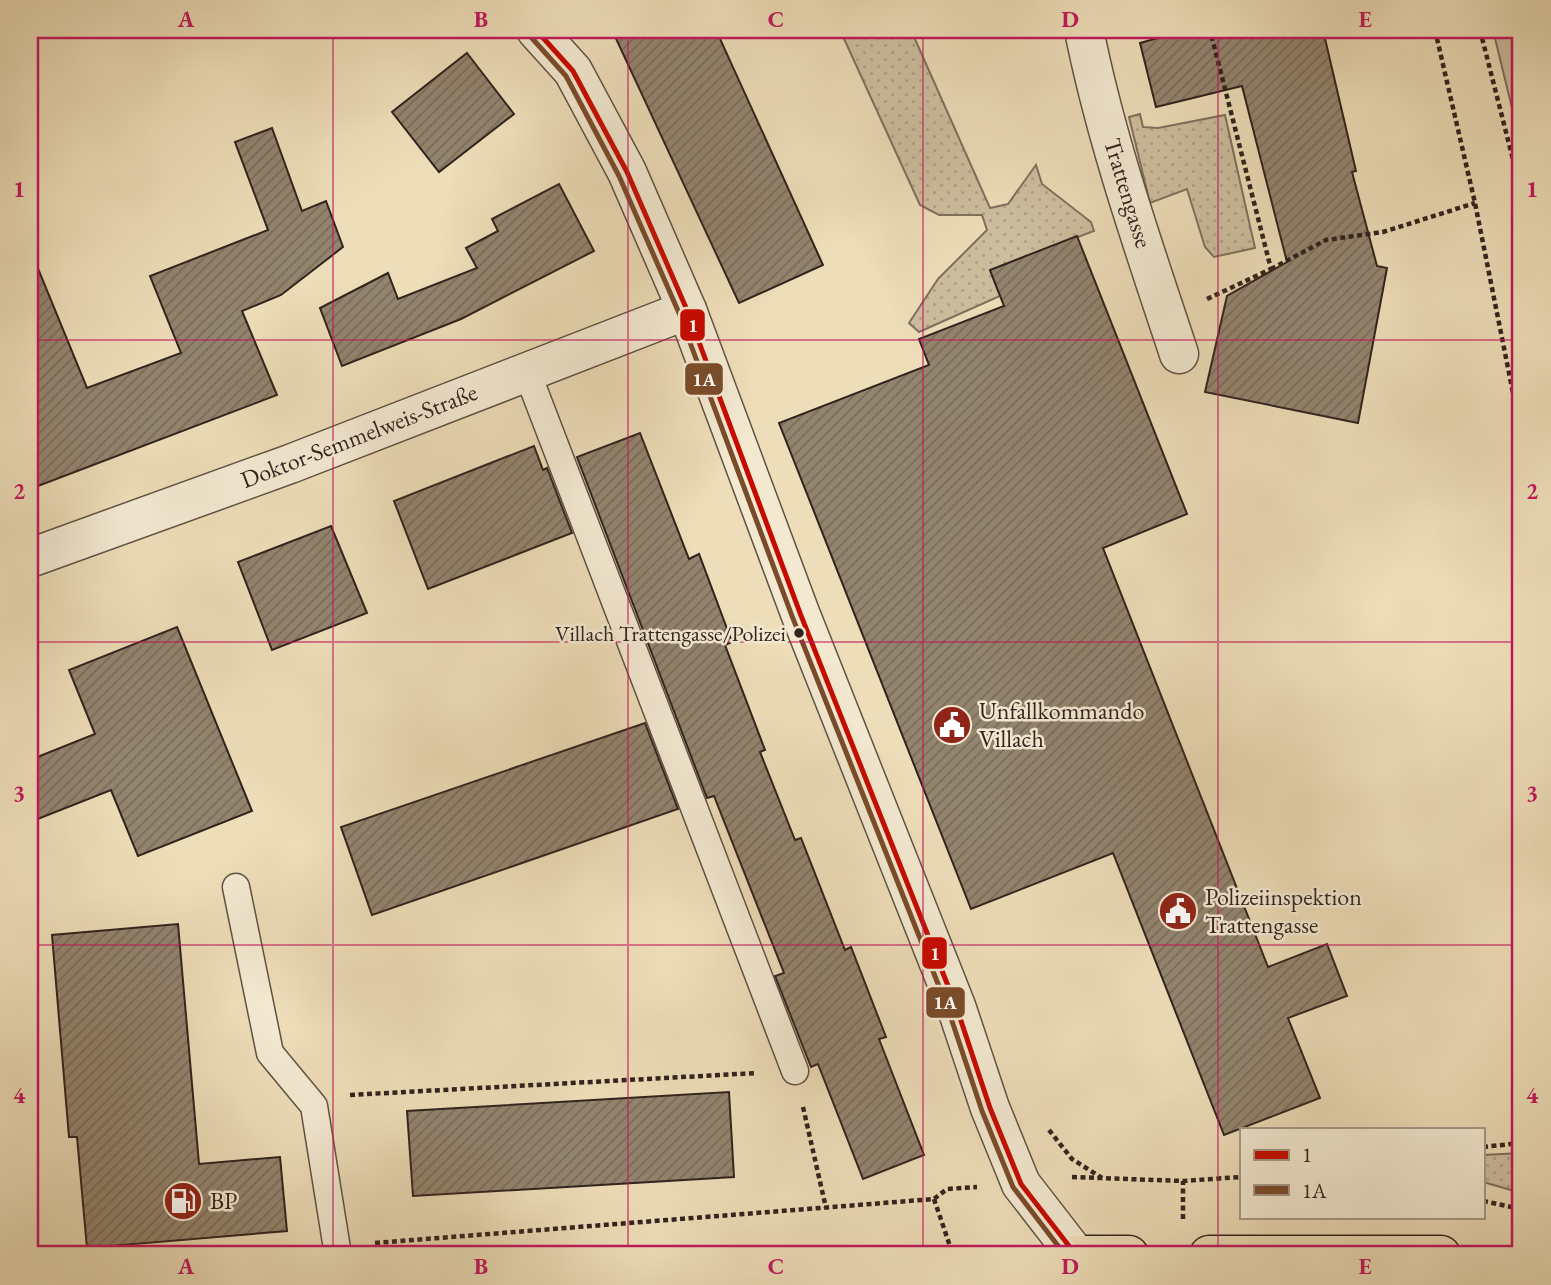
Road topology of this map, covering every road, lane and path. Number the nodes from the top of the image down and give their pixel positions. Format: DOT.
graph roads {
  1 [pos="536,30"];
  2 [pos="1084,30"];
  3 [pos="1210,30"];
  4 [pos="1435,30"];
  5 [pos="1480,30"];
  6 [pos="1521,191"];
  7 [pos="1475,203"];
  8 [pos="1271,269"];
  9 [pos="687,310"];
  10 [pos="1173,336"];
  11 [pos="527,372"];
  12 [pos="1521,433"];
  13 [pos="30,558"];
  14 [pos="236,887"];
  15 [pos="796,1071"];
  16 [pos="314,1106"];
  17 [pos="1521,1143"];
  18 [pos="1484,1147"];
  19 [pos="1069,1177"];
  20 [pos="1240,1177"];
  21 [pos="1183,1181"];
  22 [pos="947,1189"];
  23 [pos="1183,1192"];
  24 [pos="934,1199"];
  25 [pos="1484,1201"];
  26 [pos="826,1208"];
  27 [pos="1521,1209"];
  28 [pos="338,1252"];
  29 [pos="953,1255"];
  30 [pos="1075,1255"];
  31 [pos="1129,1255"];
  32 [pos="1209,1255"];
  33 [pos="1441,1255"];
  1 -- 9 [label="street"];
  2 -- 10 [label="street, Trattengasse"];
  3 -- 8 [label="path"];
  4 -- 7 [label="path"];
  5 -- 6 [label="path"];
  7 -- 8 [label="path"];
  7 -- 12 [label="path"];
  8 -- 10 [label="path"];
  9 -- 11 [label="street, Doktor-Semmelweis-Straße"];
  9 -- 30 [label="street"];
  11 -- 13 [label="street, Doktor-Semmelweis-Straße"];
  11 -- 15 [label="lane"];
  14 -- 16 [label="lane"];
  15 -- 16 [label="path"];
  15 -- 26 [label="path"];
  16 -- 28 [label="lane"];
  17 -- 18 [label="path"];
  19 -- 21 [label="path"];
  20 -- 21 [label="path"];
  21 -- 23 [label="path"];
  22 -- 24 [label="path"];
  24 -- 26 [label="path"];
  24 -- 29 [label="path"];
  25 -- 27 [label="path"];
  26 -- 28 [label="path"];
  30 -- 31 [label="main road"];
  32 -- 33 [label="main road"];
}
